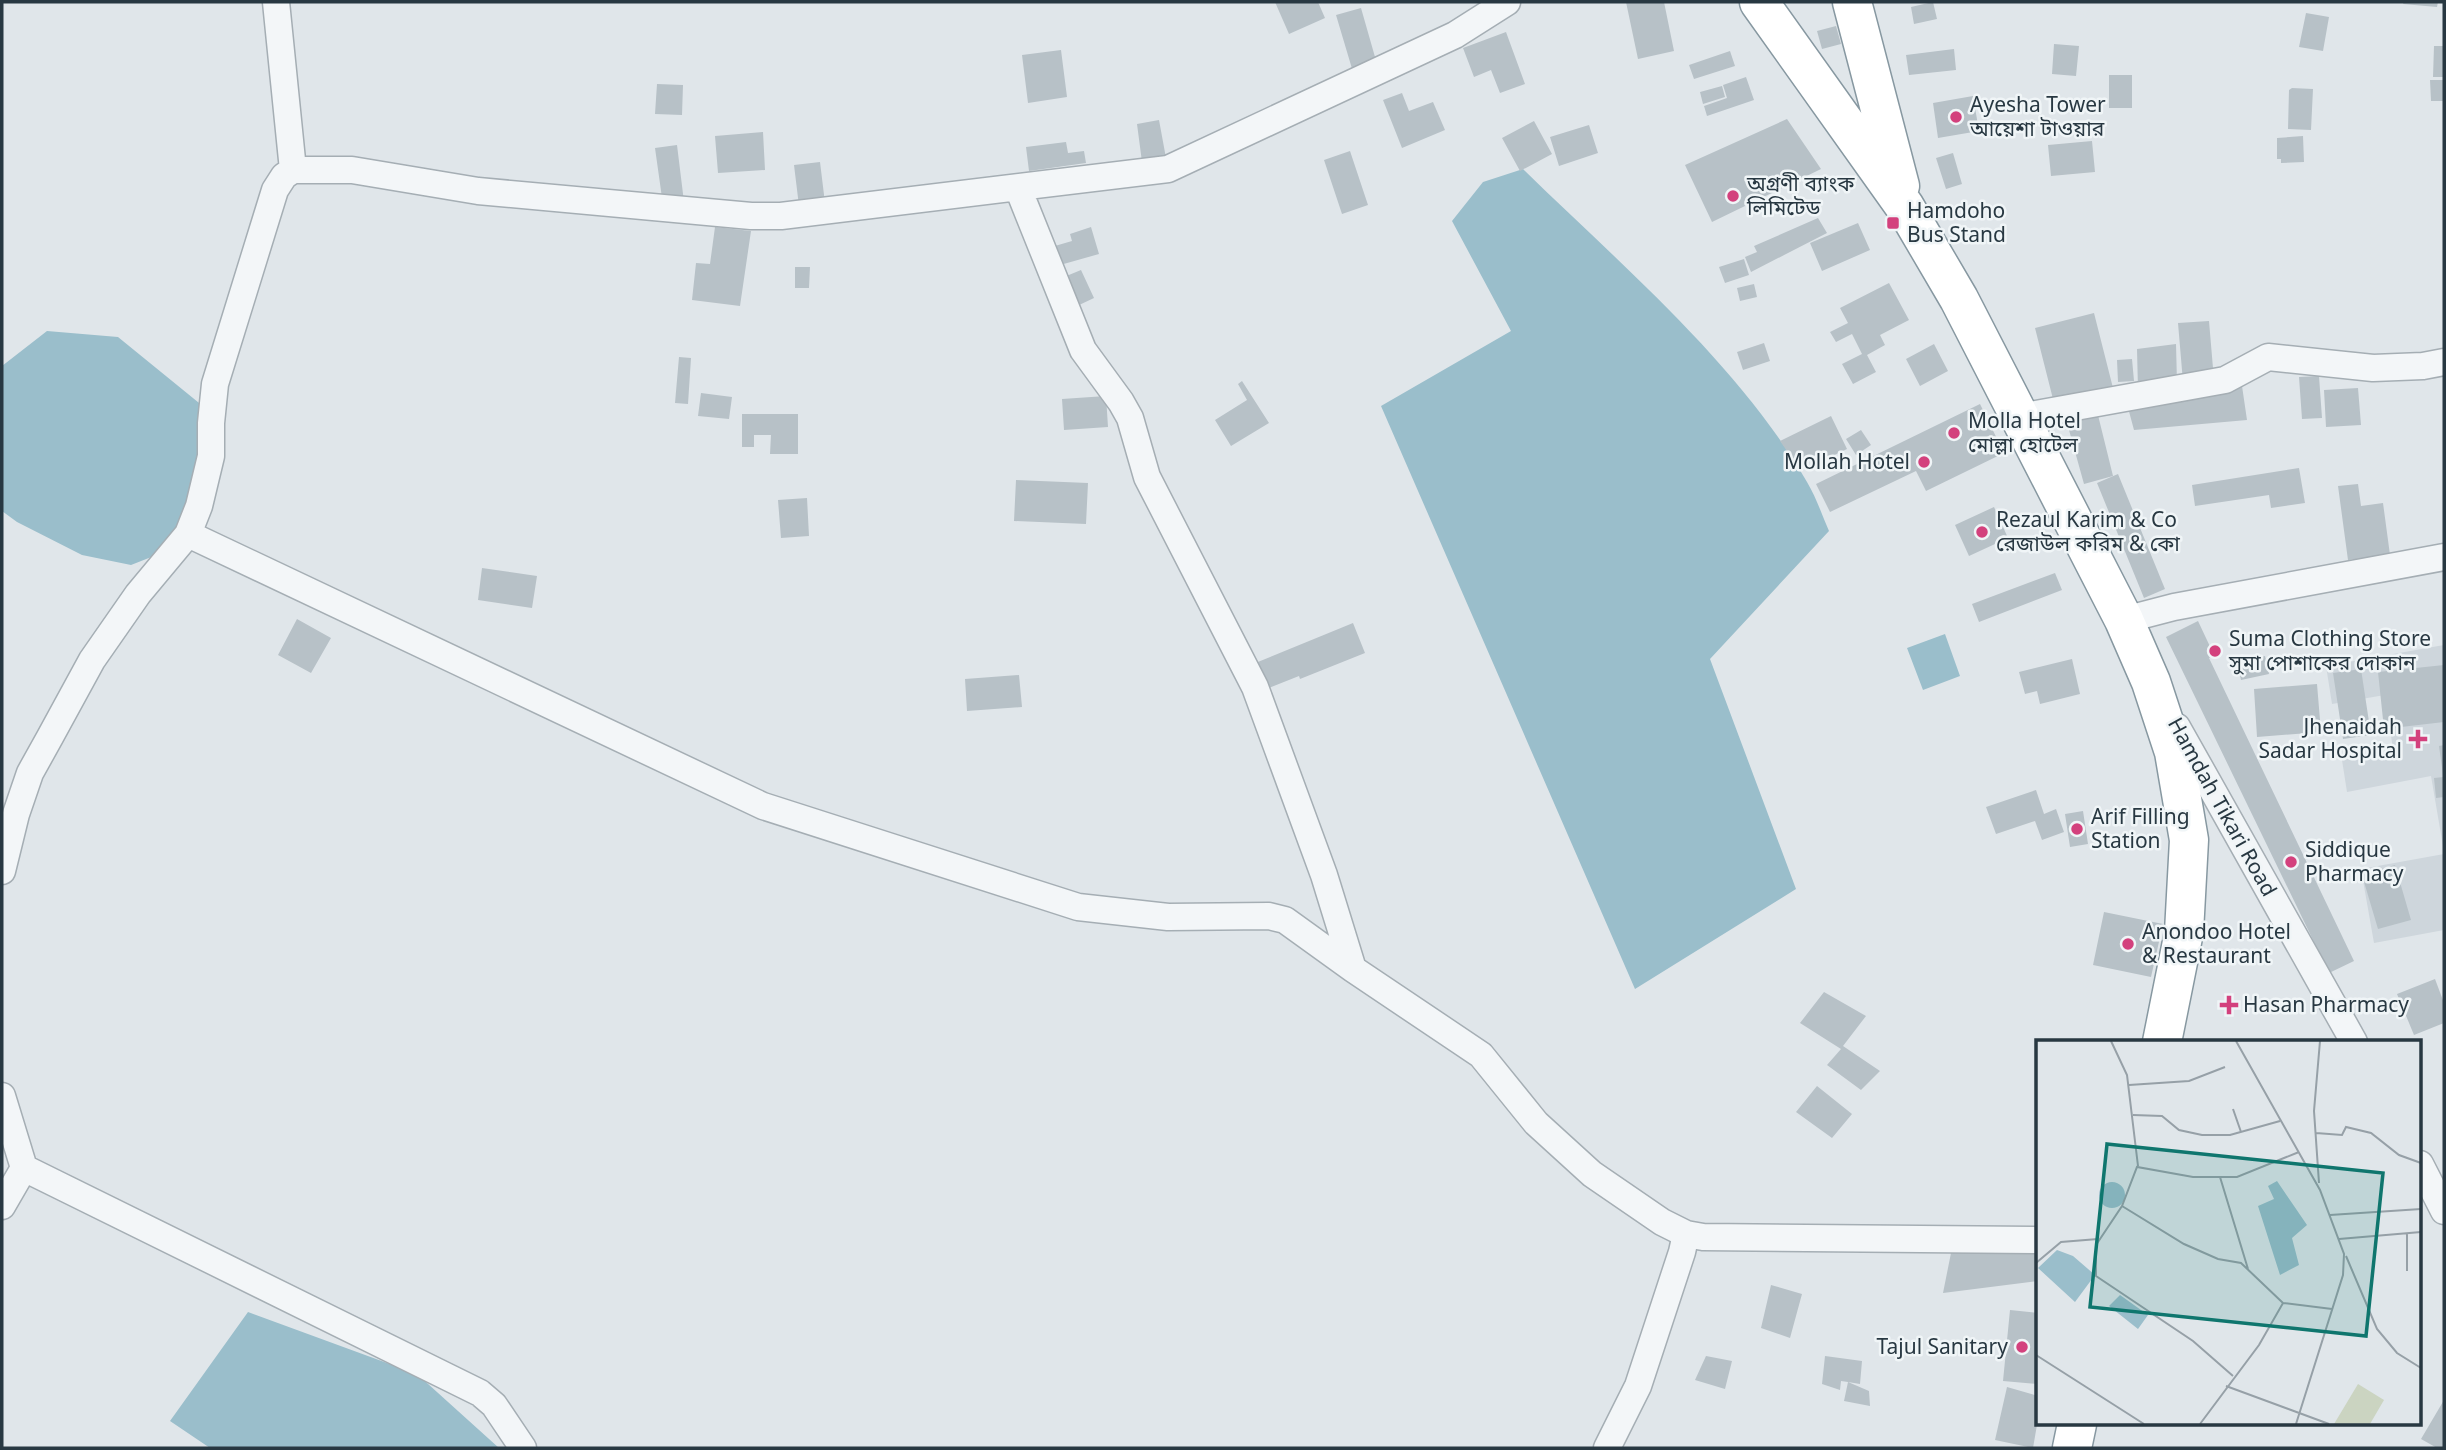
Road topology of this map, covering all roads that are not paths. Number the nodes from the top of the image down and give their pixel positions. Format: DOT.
graph roads {
  1 [pos="276,2"];
  2 [pos="1507,2"];
  3 [pos="1759,2"];
  4 [pos="1852,2"];
  5 [pos="293,170"];
  6 [pos="1018,188"];
  7 [pos="1905,207"];
  8 [pos="2444,362"];
  9 [pos="2020,417"];
  10 [pos="188,534"];
  11 [pos="2444,556"];
  12 [pos="2124,620"];
  13 [pos="2151,682"];
  14 [pos="5,843"];
  15 [pos="2,871"];
  16 [pos="1353,969"];
  17 [pos="2162,1040"];
  18 [pos="2353,1040"];
  19 [pos="2,1096"];
  20 [pos="24,1168"];
  21 [pos="2422,1168"];
  22 [pos="2,1206"];
  23 [pos="2444,1211"];
  24 [pos="1686,1234"];
  25 [pos="2036,1240"];
  26 [pos="2077,1426"];
  27 [pos="523,1448"];
  28 [pos="1607,1448"];
  29 [pos="2072,1448"];
  1 -- 5 [label="street"];
  2 -- 6 [label="street"];
  3 -- 7 [label="highway"];
  4 -- 7 [label="highway"];
  5 -- 6 [label="street"];
  5 -- 10 [label="street"];
  6 -- 16 [label="street"];
  7 -- 9 [label="highway"];
  8 -- 9 [label="street"];
  9 -- 12 [label="highway"];
  10 -- 14 [label="street"];
  10 -- 16 [label="street"];
  11 -- 12 [label="street"];
  12 -- 13 [label="highway"];
  13 -- 17 [label="highway"];
  13 -- 18 [label="street, Hamdah Tikari Road"];
  14 -- 15 [label="street"];
  16 -- 24 [label="street"];
  19 -- 20 [label="street"];
  20 -- 22 [label="street"];
  20 -- 27 [label="street"];
  21 -- 23 [label="street"];
  24 -- 25 [label="street"];
  24 -- 28 [label="street"];
  26 -- 29 [label="highway"];
}
